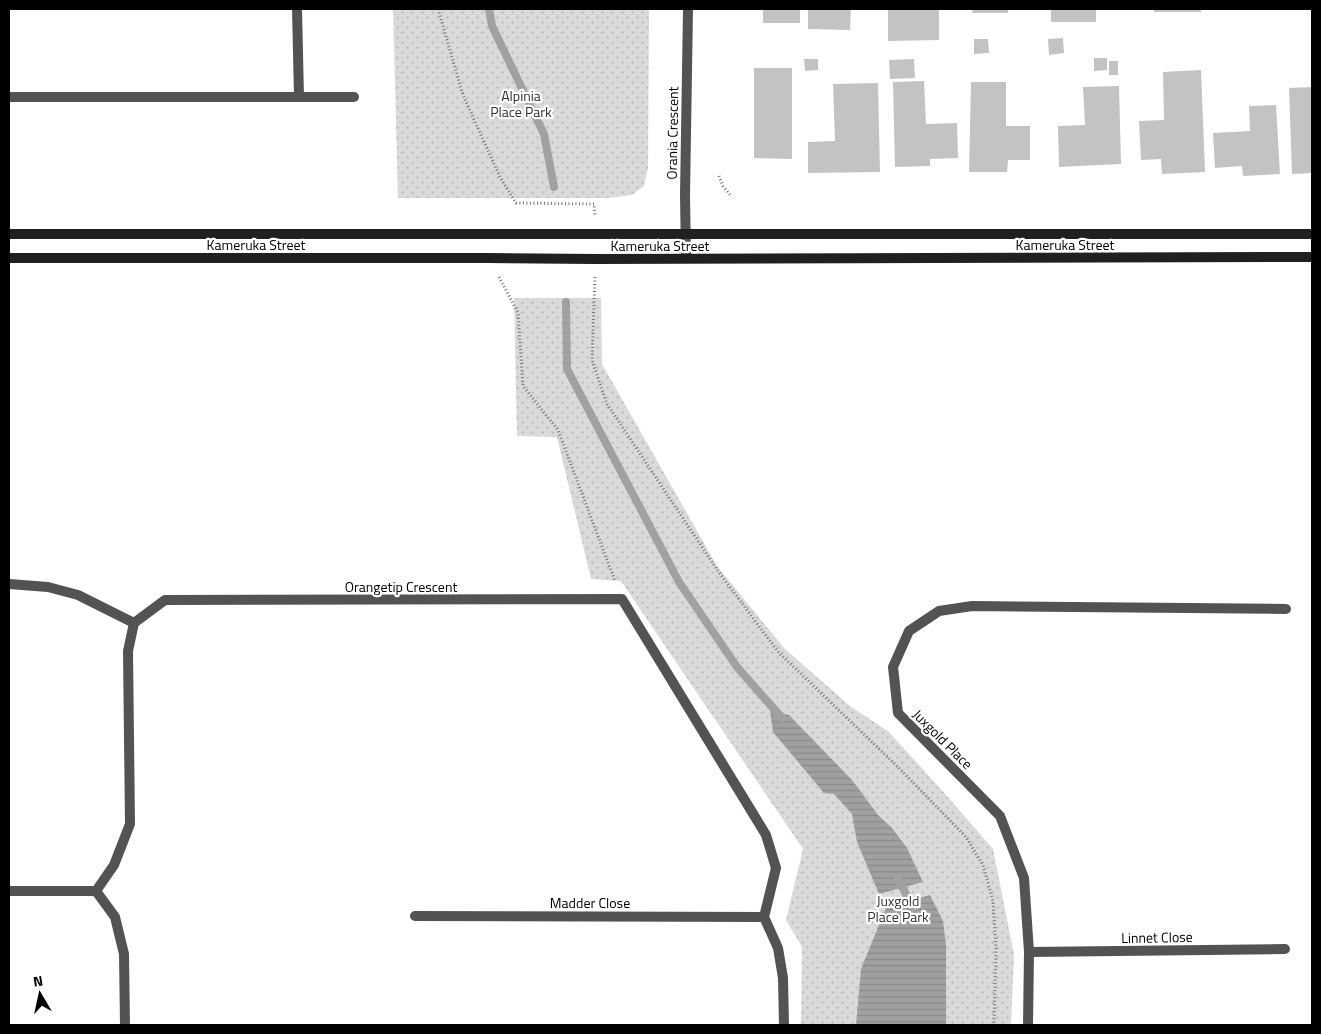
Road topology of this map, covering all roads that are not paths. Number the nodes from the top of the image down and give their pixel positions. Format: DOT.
graph roads {
  1 [pos="297,9"];
  2 [pos="688,9"];
  3 [pos="9,97"];
  4 [pos="299,97"];
  5 [pos="354,97"];
  6 [pos="9,234"];
  7 [pos="686,234"];
  8 [pos="1312,234"];
  9 [pos="1312,257"];
  10 [pos="9,258"];
  11 [pos="686,258"];
  12 [pos="9,584"];
  13 [pos="1286,609"];
  14 [pos="134,623"];
  15 [pos="9,891"];
  16 [pos="96,891"];
  17 [pos="416,916"];
  18 [pos="764,916"];
  19 [pos="1285,949"];
  20 [pos="1030,952"];
  21 [pos="125,1025"];
  22 [pos="784,1025"];
  23 [pos="1028,1025"];
  1 -- 4 [label="street"];
  2 -- 7 [label="street, Orania Crescent"];
  3 -- 4 [label="street"];
  4 -- 5 [label="street"];
  6 -- 7 [label="street, Kameruka Street"];
  7 -- 8 [label="street, Kameruka Street"];
  7 -- 11 [label="street, Orania Crescent"];
  9 -- 11 [label="street, Kameruka Street"];
  10 -- 11 [label="street, Kameruka Street"];
  12 -- 14 [label="street"];
  13 -- 20 [label="street, Juxgold Place"];
  14 -- 16 [label="street"];
  14 -- 18 [label="street, Orangetip Crescent"];
  15 -- 16 [label="street"];
  16 -- 21 [label="street"];
  17 -- 18 [label="street, Madder Close"];
  18 -- 22 [label="street"];
  19 -- 20 [label="street, Linnet Close"];
  20 -- 23 [label="street, Juxgold Place"];
}
